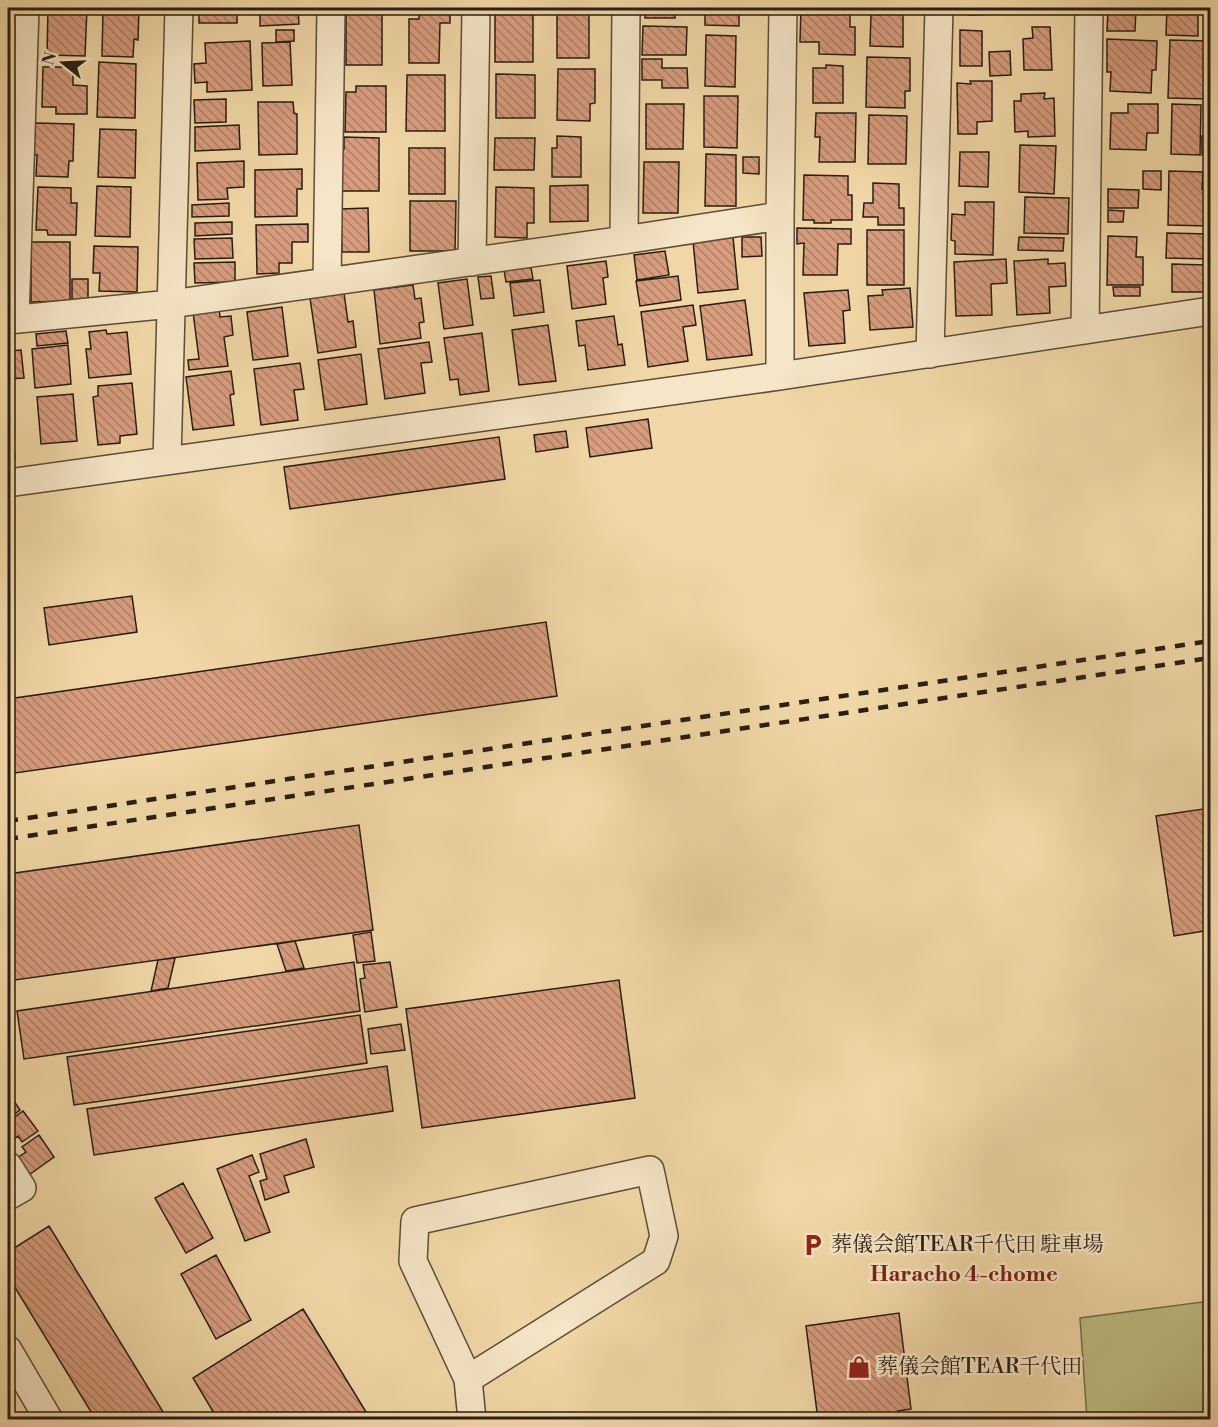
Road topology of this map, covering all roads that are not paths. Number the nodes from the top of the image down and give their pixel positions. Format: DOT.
graph roads {
  1 [pos="25,8"];
  2 [pos="179,8"];
  3 [pos="331,8"];
  4 [pos="476,8"];
  5 [pos="626,8"];
  6 [pos="783,8"];
  7 [pos="939,8"];
  8 [pos="1089,8"];
  9 [pos="780,216"];
  10 [pos="624,240"];
  11 [pos="472,262"];
  12 [pos="327,282"];
  13 [pos="171,304"];
  14 [pos="1210,311"];
  15 [pos="11,320"];
  16 [pos="1085,330"];
  17 [pos="930,354"];
  18 [pos="780,376"];
  19 [pos="167,461"];
  20 [pos="8,483"];
  21 [pos="8,1166"];
  22 [pos="8,1196"];
  23 [pos="8,1350"];
  24 [pos="468,1379"];
  25 [pos="49,1419"];
  26 [pos="472,1419"];
  1 -- 15 [label="street"];
  2 -- 13 [label="street"];
  3 -- 12 [label="street"];
  4 -- 11 [label="street"];
  5 -- 10 [label="street"];
  6 -- 9 [label="street"];
  7 -- 17 [label="street"];
  8 -- 16 [label="street"];
  9 -- 10 [label="street"];
  9 -- 18 [label="street"];
  10 -- 11 [label="street"];
  11 -- 12 [label="street"];
  12 -- 13 [label="street"];
  13 -- 15 [label="street"];
  13 -- 19 [label="street"];
  14 -- 16 [label="street"];
  16 -- 17 [label="street"];
  17 -- 18 [label="street"];
  18 -- 19 [label="street"];
  19 -- 20 [label="street"];
  21 -- 22 [label="street"];
  23 -- 25 [label="street"];
  24 -- 24 [label="street"];
  24 -- 26 [label="street"];
}
